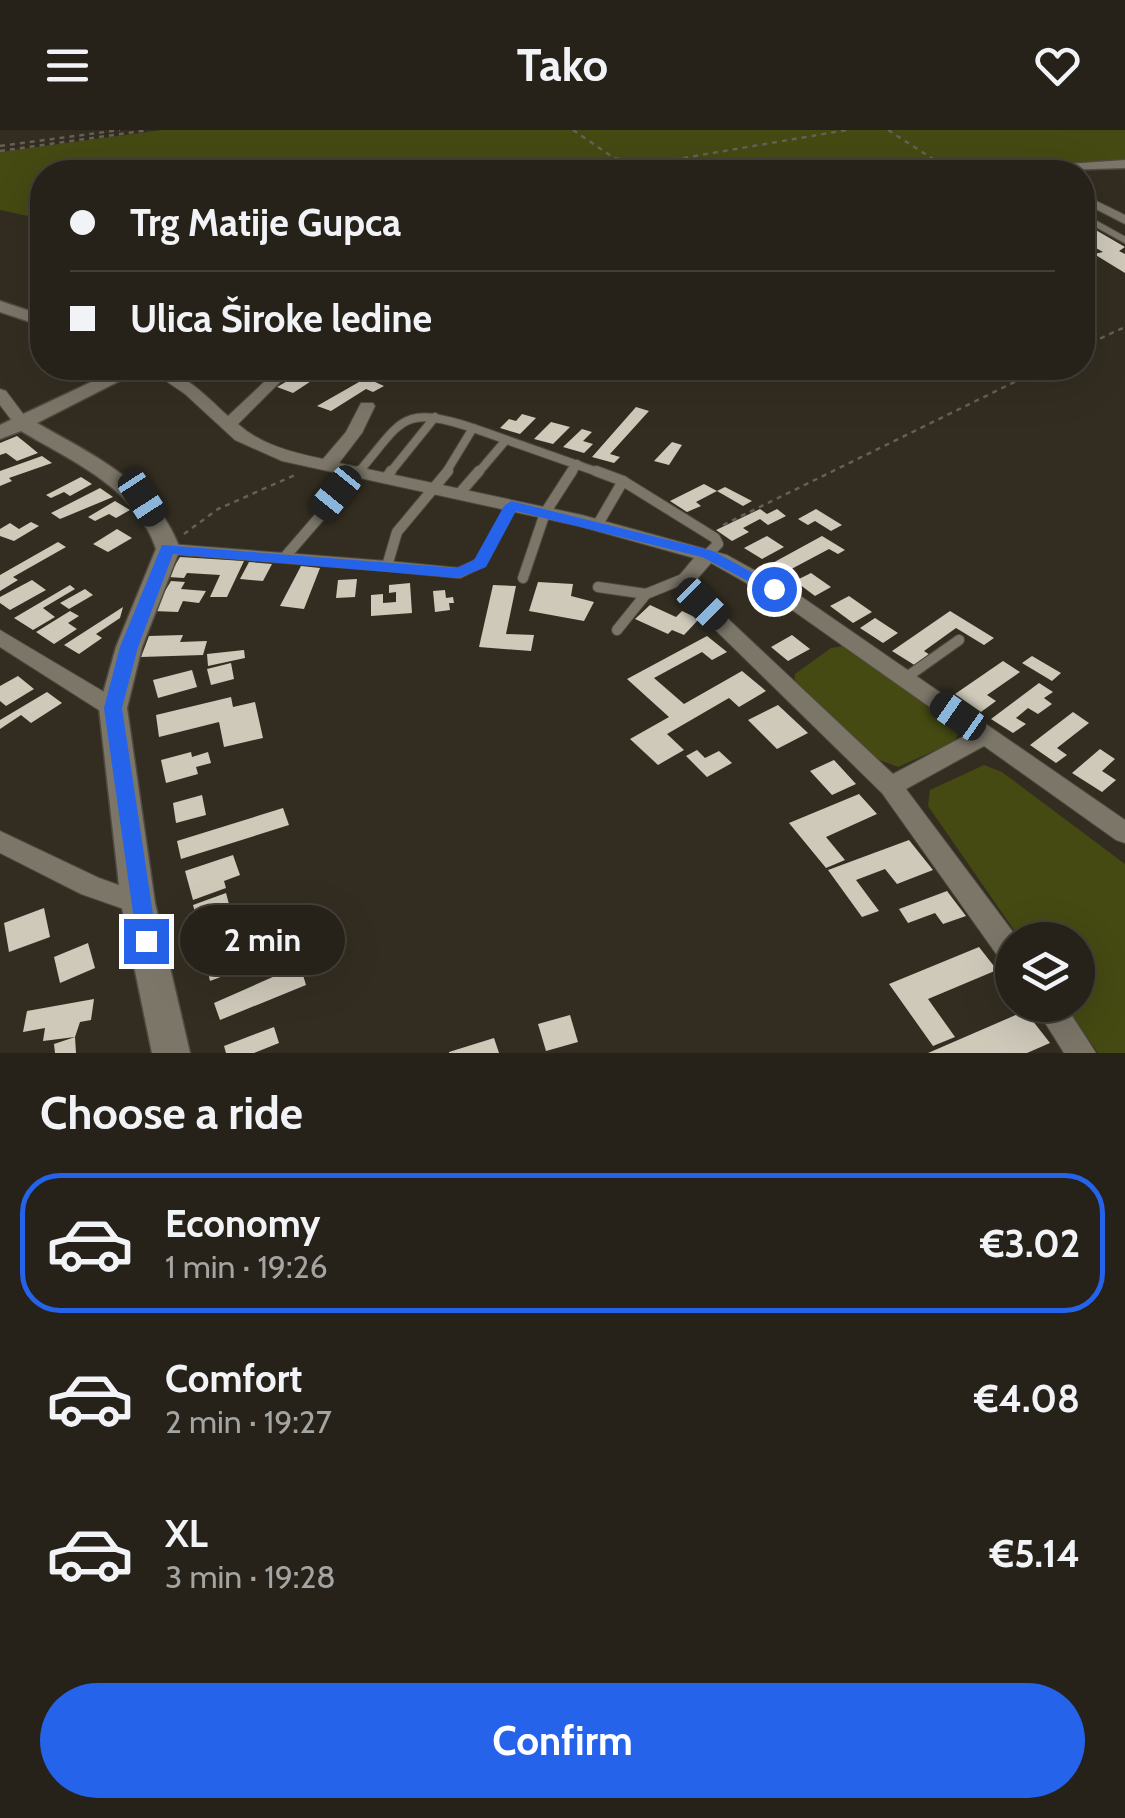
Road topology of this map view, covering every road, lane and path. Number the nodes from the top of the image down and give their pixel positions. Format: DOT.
graph roads {
  1 [pos="120,130"];
  2 [pos="149,130"];
  3 [pos="573,130"];
  4 [pos="847,130"];
  5 [pos="888,130"];
  6 [pos="0,146"];
  7 [pos="0,151"];
  8 [pos="622,160"];
  9 [pos="678,160"];
  10 [pos="934,160"];
  11 [pos="1125,164"];
  12 [pos="1095,167"];
  13 [pos="1095,206"];
  14 [pos="1095,223"];
  15 [pos="1125,224"];
  16 [pos="1107,230"];
  17 [pos="1125,240"];
  18 [pos="0,306"];
  19 [pos="30,317"];
  20 [pos="1125,326"];
  21 [pos="1095,341"];
  22 [pos="110,380"];
  23 [pos="174,380"];
  24 [pos="275,380"];
  25 [pos="1020,380"];
  26 [pos="0,394"];
  27 [pos="367,406"];
  28 [pos="436,417"];
  29 [pos="22,423"];
  30 [pos="227,426"];
  31 [pos="473,428"];
  32 [pos="0,433"];
  33 [pos="506,440"];
  34 [pos="578,464"];
  35 [pos="327,466"];
  36 [pos="358,472"];
  37 [pos="387,477"];
  38 [pos="622,481"];
  39 [pos="435,489"];
  40 [pos="459,494"];
  41 [pos="511,506"];
  42 [pos="545,513"];
  43 [pos="598,524"];
  44 [pos="708,543"];
  45 [pos="168,548"];
  46 [pos="282,560"];
  47 [pos="387,566"];
  48 [pos="688,577"];
  49 [pos="523,578"];
  50 [pos="598,586"];
  51 [pos="646,594"];
  52 [pos="617,630"];
  53 [pos="0,637"];
  54 [pos="958,640"];
  55 [pos="904,678"];
  56 [pos="113,708"];
  57 [pos="986,736"];
  58 [pos="891,786"];
  59 [pos="1125,833"];
  60 [pos="0,842"];
  61 [pos="138,904"];
  62 [pos="995,930"];
  63 [pos="1060,1022"];
  64 [pos="171,1053"];
  65 [pos="1081,1053"];
  1 -- 6 [label="path"];
  2 -- 7 [label="path"];
  3 -- 8 [label="path"];
  4 -- 9 [label="path"];
  5 -- 10 [label="path"];
  11 -- 12 [label="street"];
  13 -- 15 [label="street"];
  14 -- 16 [label="lane"];
  15 -- 16 [label="lane"];
  16 -- 17 [label="lane"];
  18 -- 19 [label="street"];
  20 -- 21 [label="path"];
  22 -- 29 [label="street"];
  23 -- 30 [label="street"];
  24 -- 30 [label="street"];
  25 -- 44 [label="path"];
  26 -- 29 [label="street"];
  27 -- 35 [label="street"];
  28 -- 31 [label="lane"];
  28 -- 36 [label="lane"];
  28 -- 37 [label="lane"];
  29 -- 32 [label="street"];
  29 -- 45 [label="street"];
  30 -- 35 [label="street"];
  31 -- 33 [label="lane"];
  31 -- 39 [label="lane"];
  33 -- 34 [label="lane"];
  33 -- 40 [label="lane"];
  34 -- 38 [label="lane"];
  34 -- 42 [label="lane"];
  35 -- 36 [label="street"];
  35 -- 45 [label="path"];
  36 -- 37 [label="street"];
  36 -- 46 [label="lane"];
  37 -- 39 [label="street"];
  38 -- 43 [label="lane"];
  38 -- 44 [label="lane"];
  39 -- 40 [label="street"];
  39 -- 47 [label="lane"];
  40 -- 41 [label="street"];
  41 -- 42 [label="street"];
  41 -- 47 [label="lane"];
  42 -- 43 [label="street"];
  42 -- 49 [label="lane"];
  43 -- 44 [label="street"];
  44 -- 48 [label="street"];
  44 -- 55 [label="street"];
  45 -- 46 [label="lane"];
  45 -- 56 [label="street"];
  46 -- 47 [label="lane"];
  48 -- 51 [label="lane"];
  48 -- 58 [label="street"];
  50 -- 51 [label="lane"];
  51 -- 52 [label="lane"];
  53 -- 56 [label="street"];
  54 -- 55 [label="lane"];
  55 -- 57 [label="street"];
  56 -- 61 [label="street"];
  57 -- 58 [label="street"];
  57 -- 59 [label="street"];
  58 -- 62 [label="street"];
  60 -- 61 [label="street"];
  61 -- 64 [label="street"];
  63 -- 65 [label="street"];
}
